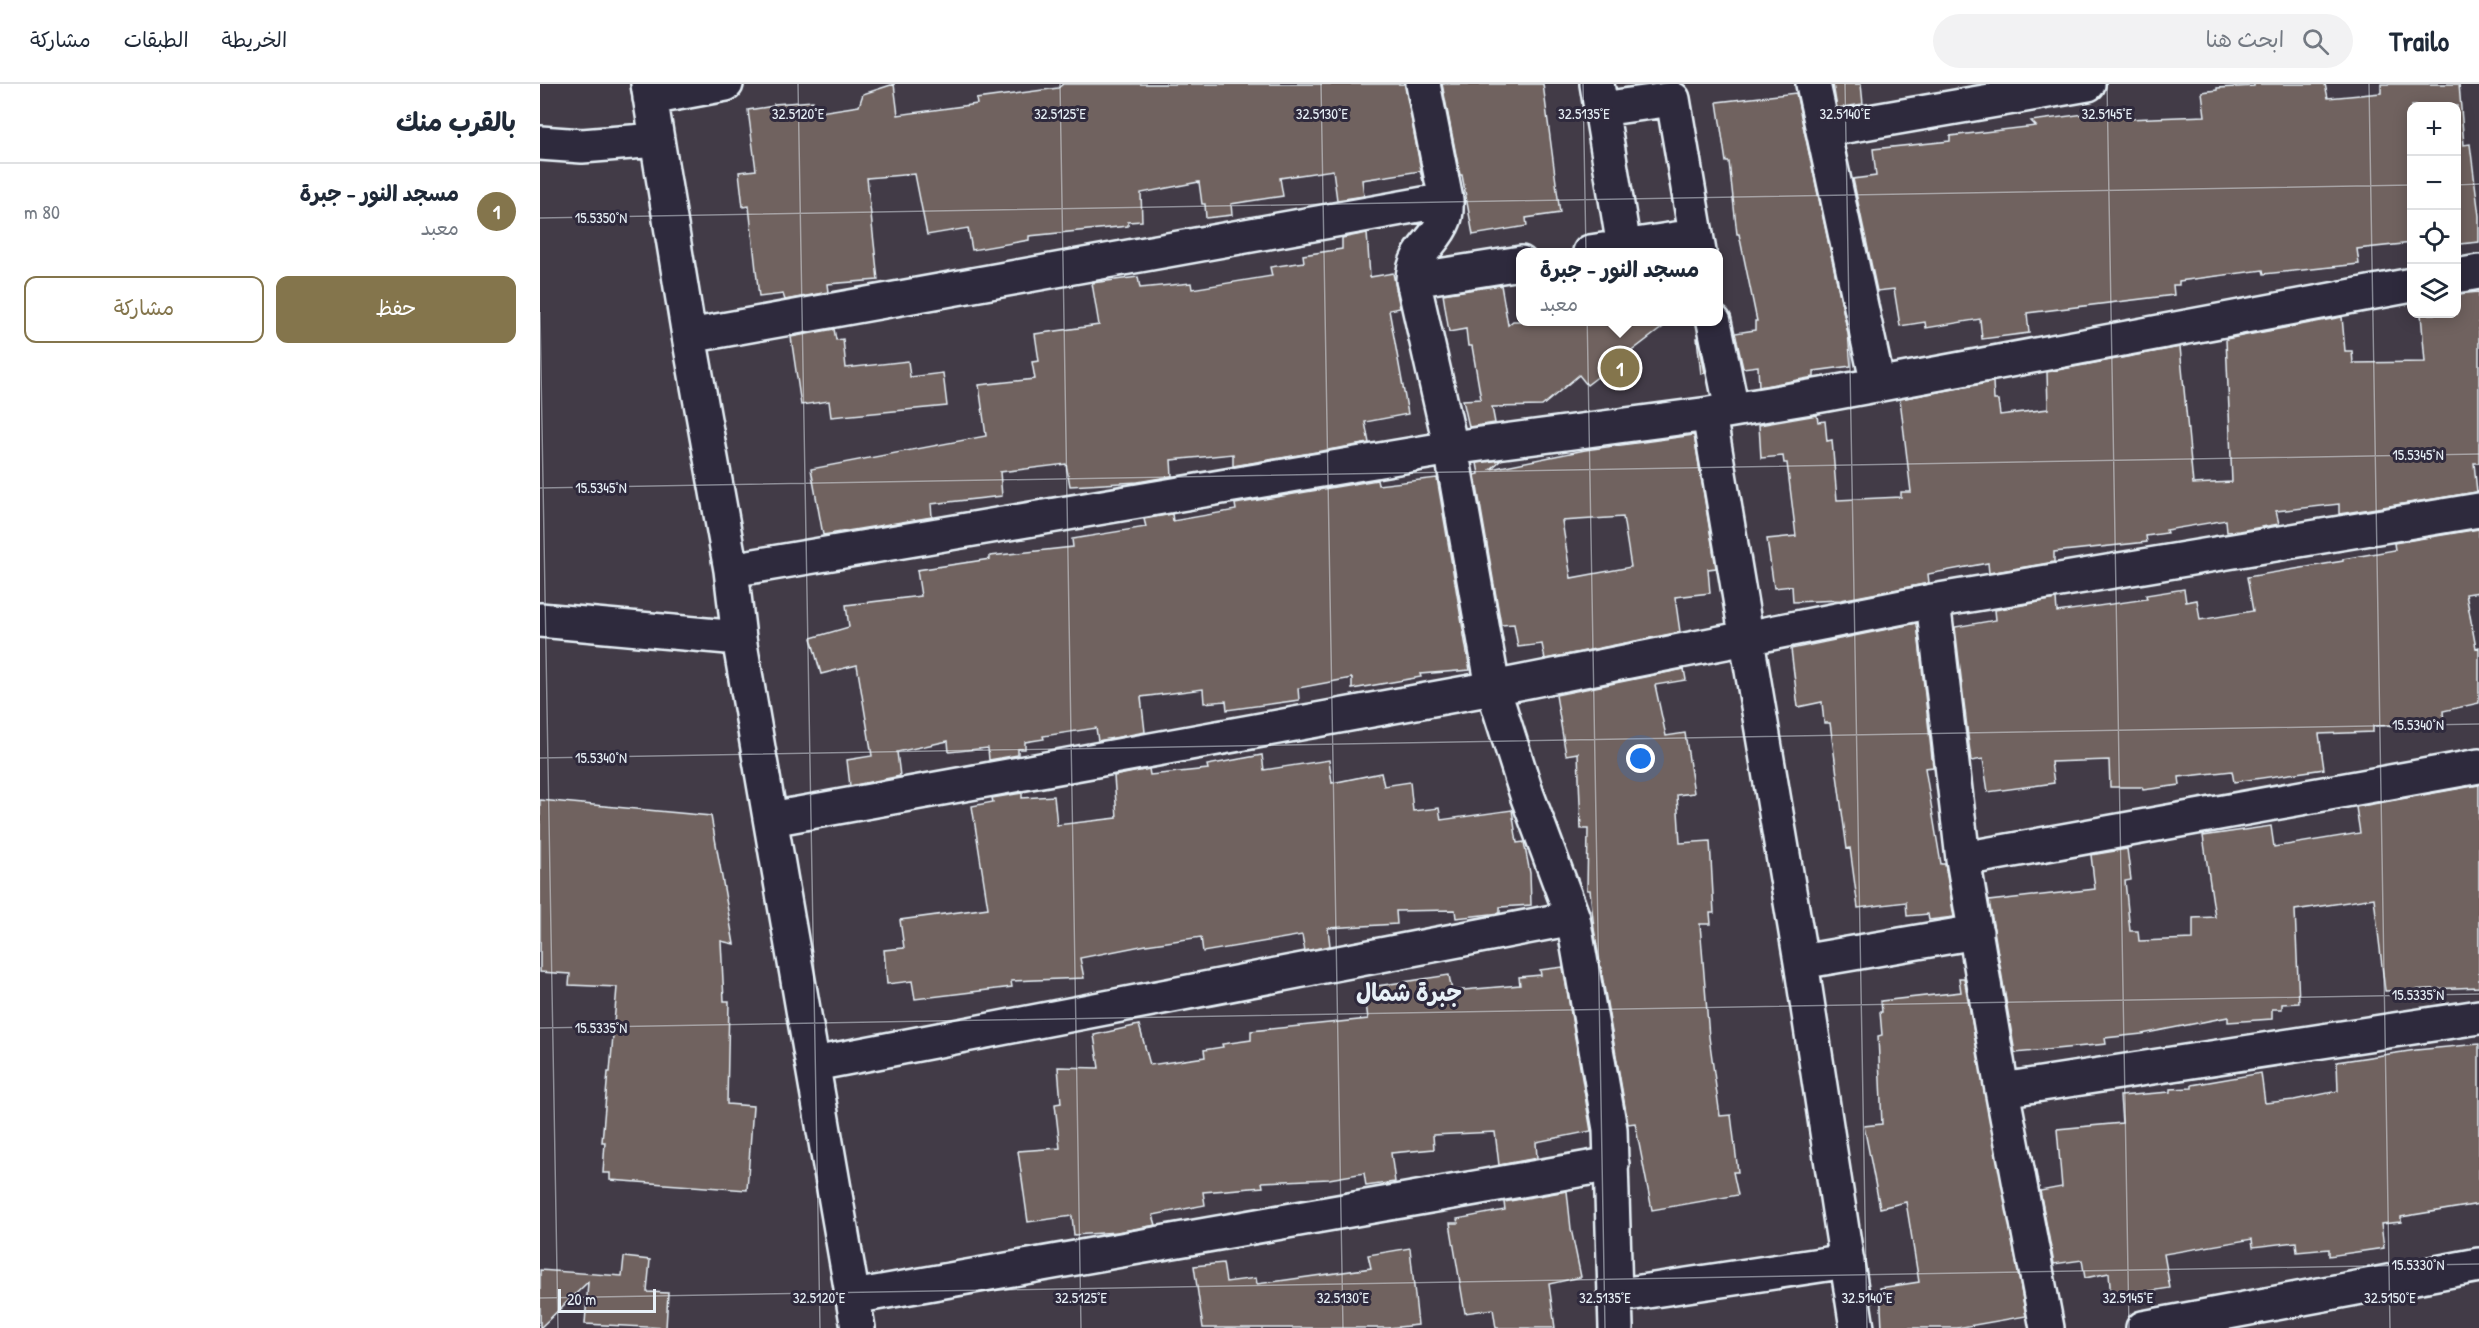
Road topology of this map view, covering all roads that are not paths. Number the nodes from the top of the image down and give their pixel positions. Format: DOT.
graph roads {
  1 [pos="726,84"];
  2 [pos="1423,84"];
  3 [pos="1813,84"];
  4 [pos="2088,84"];
  5 [pos="649,91"];
  6 [pos="1599,96"];
  7 [pos="1823,130"];
  8 [pos="657,140"];
  9 [pos="540,143"];
  10 [pos="1446,200"];
  11 [pos="1697,244"];
  12 [pos="1624,247"];
  13 [pos="1617,248"];
  14 [pos="1516,264"];
  15 [pos="2479,272"];
  16 [pos="2461,275"];
  17 [pos="1413,280"];
  18 [pos="2407,286"];
  19 [pos="1713,326"];
  20 [pos="689,336"];
  21 [pos="1878,385"];
  22 [pos="1721,412"];
  23 [pos="1451,448"];
  24 [pos="2479,510"];
  25 [pos="731,570"];
  26 [pos="1933,601"];
  27 [pos="540,620"];
  28 [pos="1747,637"];
  29 [pos="739,638"];
  30 [pos="1493,688"];
  31 [pos="2479,766"];
  32 [pos="771,819"];
  33 [pos="1963,859"];
  34 [pos="1573,918"];
  35 [pos="1976,932"];
  36 [pos="1801,962"];
  37 [pos="2479,1017"];
  38 [pos="814,1065"];
  39 [pos="2002,1090"];
  40 [pos="1612,1164"];
  41 [pos="1847,1261"];
  42 [pos="2479,1265"];
  43 [pos="1614,1296"];
  44 [pos="855,1313"];
  45 [pos="1616,1328"];
  46 [pos="1857,1328"];
  47 [pos="2047,1328"];
  48 [pos="2143,1328"];
  1 -- 5 [label="street"];
  2 -- 10 [label="street"];
  3 -- 7 [label="street"];
  4 -- 7 [label="street"];
  5 -- 8 [label="street"];
  6 -- 11 [label="street"];
  6 -- 12 [label="street"];
  7 -- 21 [label="street"];
  8 -- 9 [label="street"];
  8 -- 20 [label="street"];
  10 -- 17 [label="street"];
  10 -- 20 [label="street"];
  11 -- 12 [label="street"];
  12 -- 13 [label="street"];
  14 -- 17 [label="street"];
  15 -- 16 [label="street"];
  17 -- 23 [label="street"];
  18 -- 21 [label="street"];
  19 -- 22 [label="street"];
  20 -- 25 [label="street"];
  21 -- 22 [label="street"];
  22 -- 23 [label="street"];
  22 -- 28 [label="street"];
  23 -- 25 [label="street"];
  23 -- 30 [label="street"];
  24 -- 26 [label="street"];
  25 -- 29 [label="street"];
  26 -- 28 [label="street"];
  26 -- 33 [label="street"];
  27 -- 29 [label="street"];
  28 -- 30 [label="street"];
  28 -- 36 [label="street"];
  29 -- 32 [label="street"];
  30 -- 32 [label="street"];
  30 -- 34 [label="street"];
  31 -- 33 [label="street"];
  32 -- 38 [label="street"];
  33 -- 35 [label="street"];
  34 -- 38 [label="street"];
  34 -- 40 [label="street"];
  35 -- 36 [label="street"];
  35 -- 39 [label="street"];
  36 -- 41 [label="street"];
  37 -- 39 [label="street"];
  38 -- 44 [label="street"];
  39 -- 47 [label="street"];
  40 -- 43 [label="street"];
  40 -- 44 [label="street"];
  41 -- 43 [label="street"];
  41 -- 46 [label="street"];
  42 -- 48 [label="street"];
  43 -- 45 [label="street"];
}
